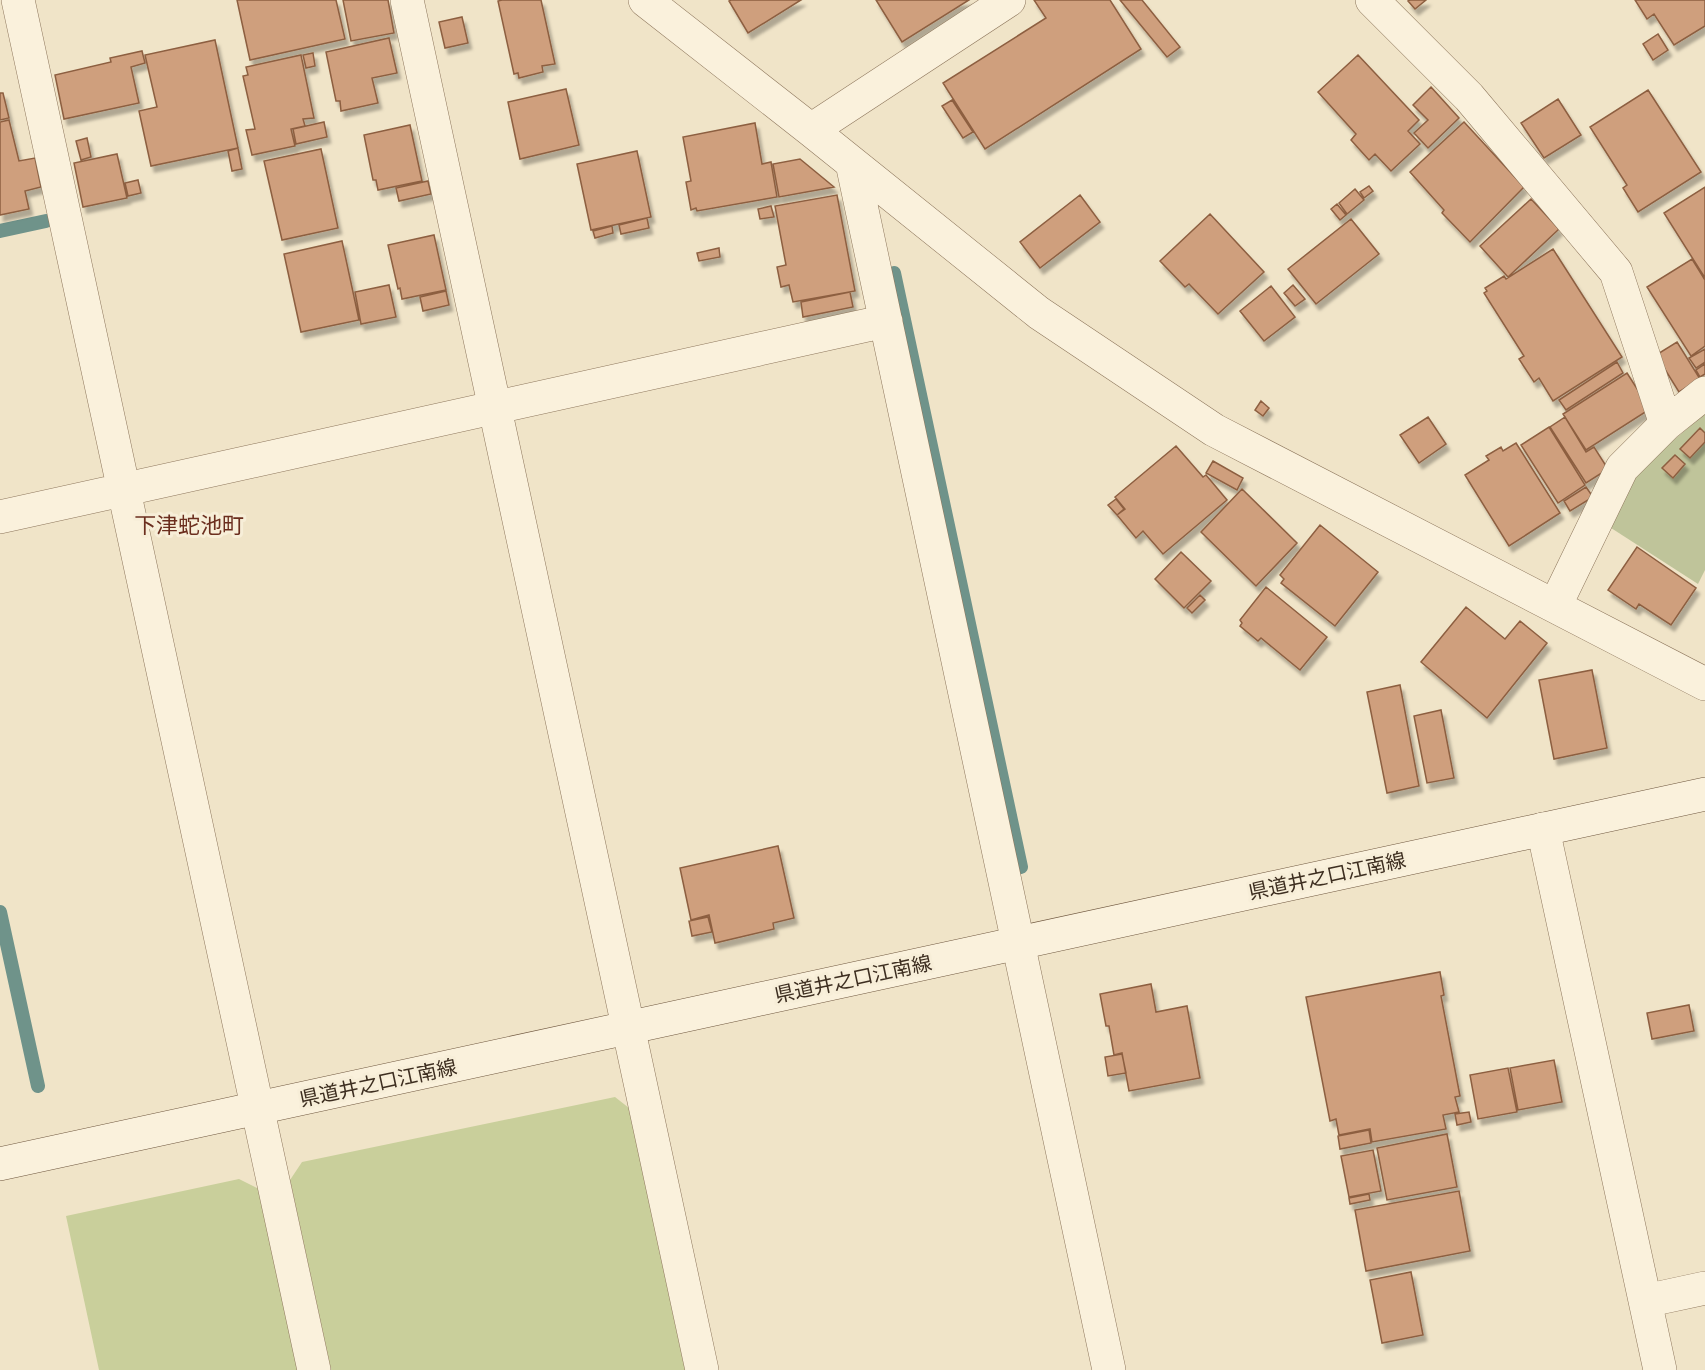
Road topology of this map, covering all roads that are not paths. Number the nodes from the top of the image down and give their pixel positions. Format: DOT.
graph roads {
  1 [pos="18,0"];
  2 [pos="408,0"];
  3 [pos="645,0"];
  4 [pos="1009,0"];
  5 [pos="1372,0"];
  6 [pos="811,130"];
  7 [pos="852,163"];
  8 [pos="885,321"];
  9 [pos="1705,393"];
  10 [pos="495,407"];
  11 [pos="1666,424"];
  12 [pos="124,489"];
  13 [pos="0,517"];
  14 [pos="1555,606"];
  15 [pos="1705,684"];
  16 [pos="1705,794"];
  17 [pos="1543,829"];
  18 [pos="1018,943"];
  19 [pos="628,1028"];
  20 [pos="256,1109"];
  21 [pos="0,1164"];
  22 [pos="1705,1288"];
  23 [pos="1645,1301"];
  24 [pos="314,1370"];
  25 [pos="702,1370"];
  26 [pos="1109,1370"];
  27 [pos="1660,1370"];
  1 -- 12 [label="street"];
  2 -- 10 [label="street"];
  3 -- 6 [label="street"];
  4 -- 6 [label="street"];
  5 -- 11 [label="street"];
  6 -- 7 [label="street"];
  7 -- 8 [label="street"];
  7 -- 14 [label="street"];
  8 -- 10 [label="street"];
  8 -- 18 [label="street"];
  9 -- 11 [label="street"];
  10 -- 12 [label="street"];
  10 -- 19 [label="street"];
  11 -- 14 [label="street"];
  12 -- 13 [label="street"];
  12 -- 20 [label="street"];
  14 -- 15 [label="street"];
  16 -- 17 [label="street, 県道井之口江南線"];
  17 -- 18 [label="street, 県道井之口江南線"];
  17 -- 23 [label="street"];
  18 -- 19 [label="street, 県道井之口江南線"];
  18 -- 26 [label="street"];
  19 -- 20 [label="street, 県道井之口江南線"];
  19 -- 25 [label="street"];
  20 -- 21 [label="street, 県道井之口江南線"];
  20 -- 24 [label="street"];
  22 -- 23 [label="street"];
  23 -- 27 [label="street"];
}
